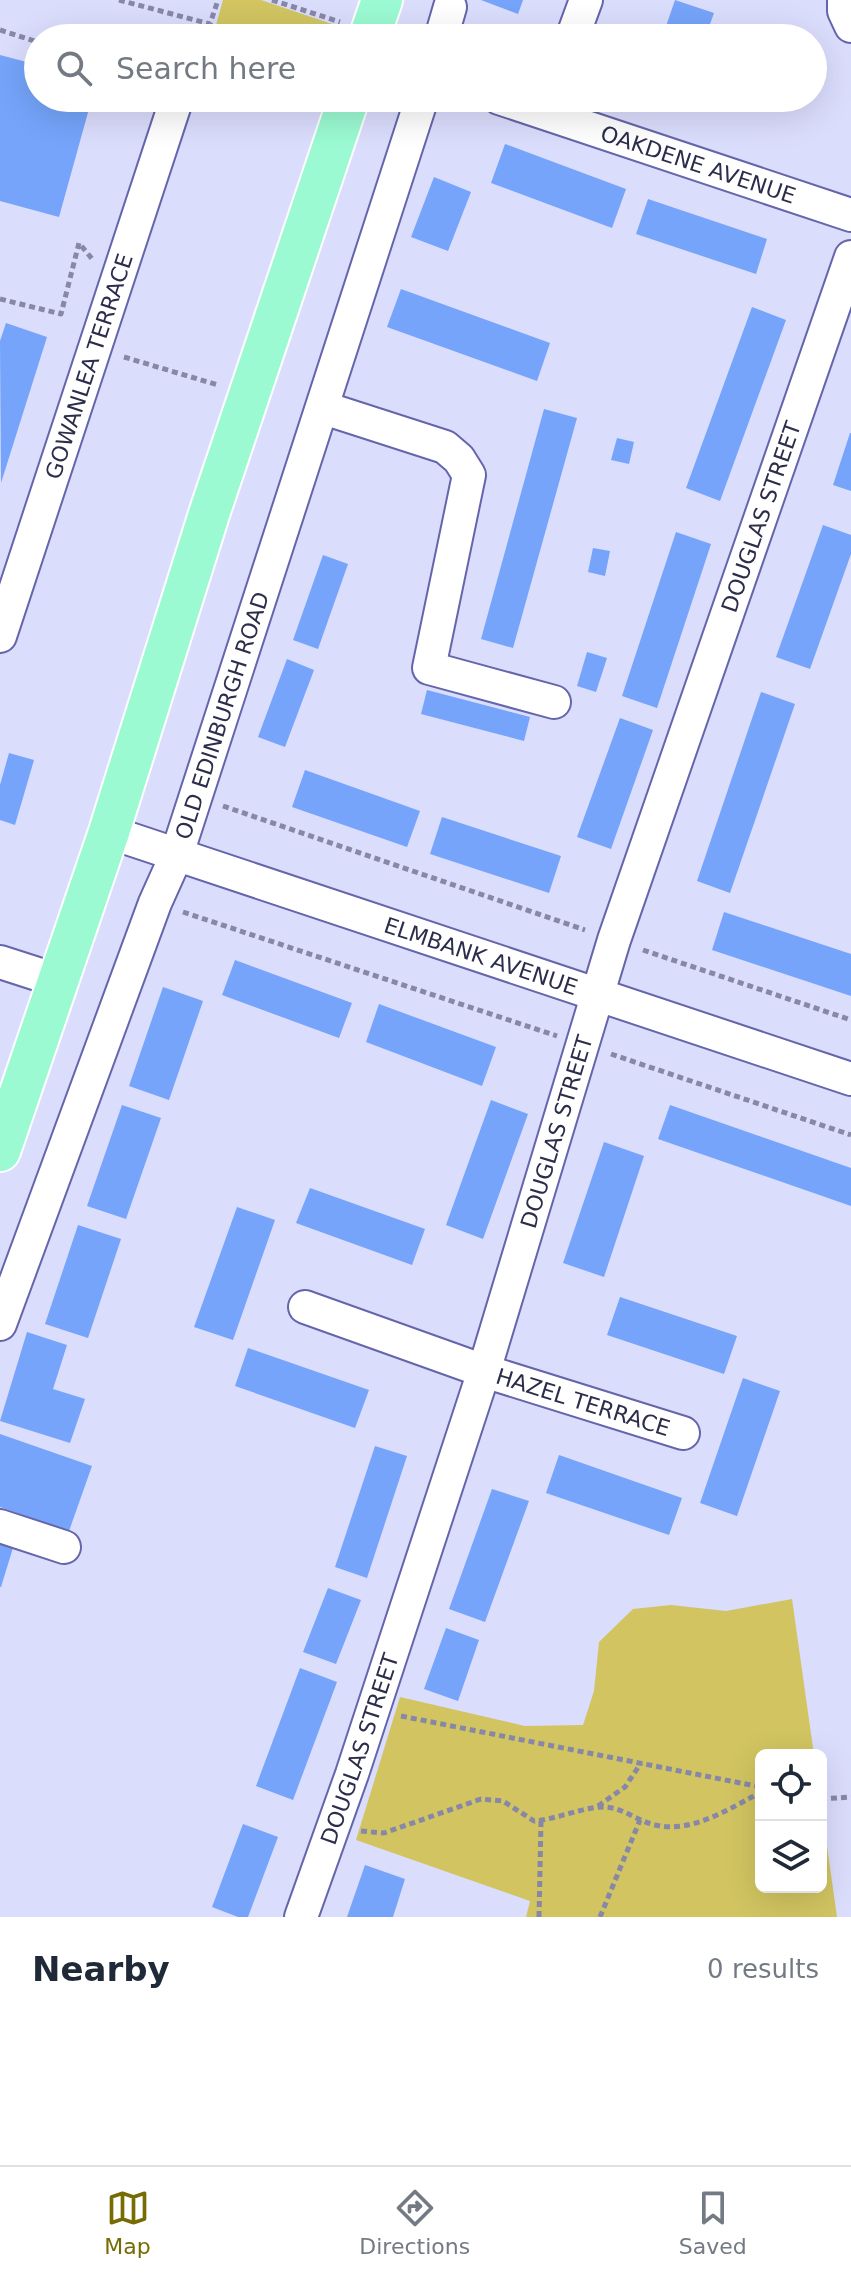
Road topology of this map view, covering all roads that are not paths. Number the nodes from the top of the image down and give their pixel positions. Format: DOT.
graph roads {
  1 [pos="586,0"];
  2 [pos="844,0"];
  3 [pos="577,24"];
  4 [pos="851,26"];
  5 [pos="172,112"];
  6 [pos="344,112"];
  7 [pos="418,112"];
  8 [pos="565,112"];
  9 [pos="851,215"];
  10 [pos="851,257"];
  11 [pos="324,408"];
  12 [pos="0,636"];
  13 [pos="554,702"];
  14 [pos="109,832"];
  15 [pos="177,854"];
  16 [pos="0,962"];
  17 [pos="56,980"];
  18 [pos="596,996"];
  19 [pos="851,1079"];
  20 [pos="0,1151"];
  21 [pos="305,1307"];
  22 [pos="0,1324"];
  23 [pos="484,1371"];
  24 [pos="683,1433"];
  25 [pos="0,1526"];
  26 [pos="64,1547"];
  27 [pos="301,1917"];
  1 -- 3 [label="street"];
  2 -- 4 [label="street"];
  5 -- 12 [label="street, GOWANLEA TERRACE"];
  6 -- 14 [label="main road"];
  7 -- 11 [label="street, OLD EDINBURGH ROAD"];
  8 -- 9 [label="street, OAKDENE AVENUE"];
  10 -- 18 [label="street, DOUGLAS STREET"];
  11 -- 13 [label="street"];
  11 -- 15 [label="street, OLD EDINBURGH ROAD"];
  14 -- 15 [label="street, ELMBANK AVENUE"];
  14 -- 17 [label="main road"];
  15 -- 18 [label="street, ELMBANK AVENUE"];
  15 -- 22 [label="street, OLD EDINBURGH ROAD"];
  16 -- 17 [label="street"];
  17 -- 20 [label="main road"];
  18 -- 19 [label="street, ELMBANK AVENUE"];
  18 -- 23 [label="street, DOUGLAS STREET"];
  21 -- 23 [label="street, HAZEL TERRACE"];
  23 -- 24 [label="street, HAZEL TERRACE"];
  23 -- 27 [label="street, DOUGLAS STREET"];
  25 -- 26 [label="street"];
}
